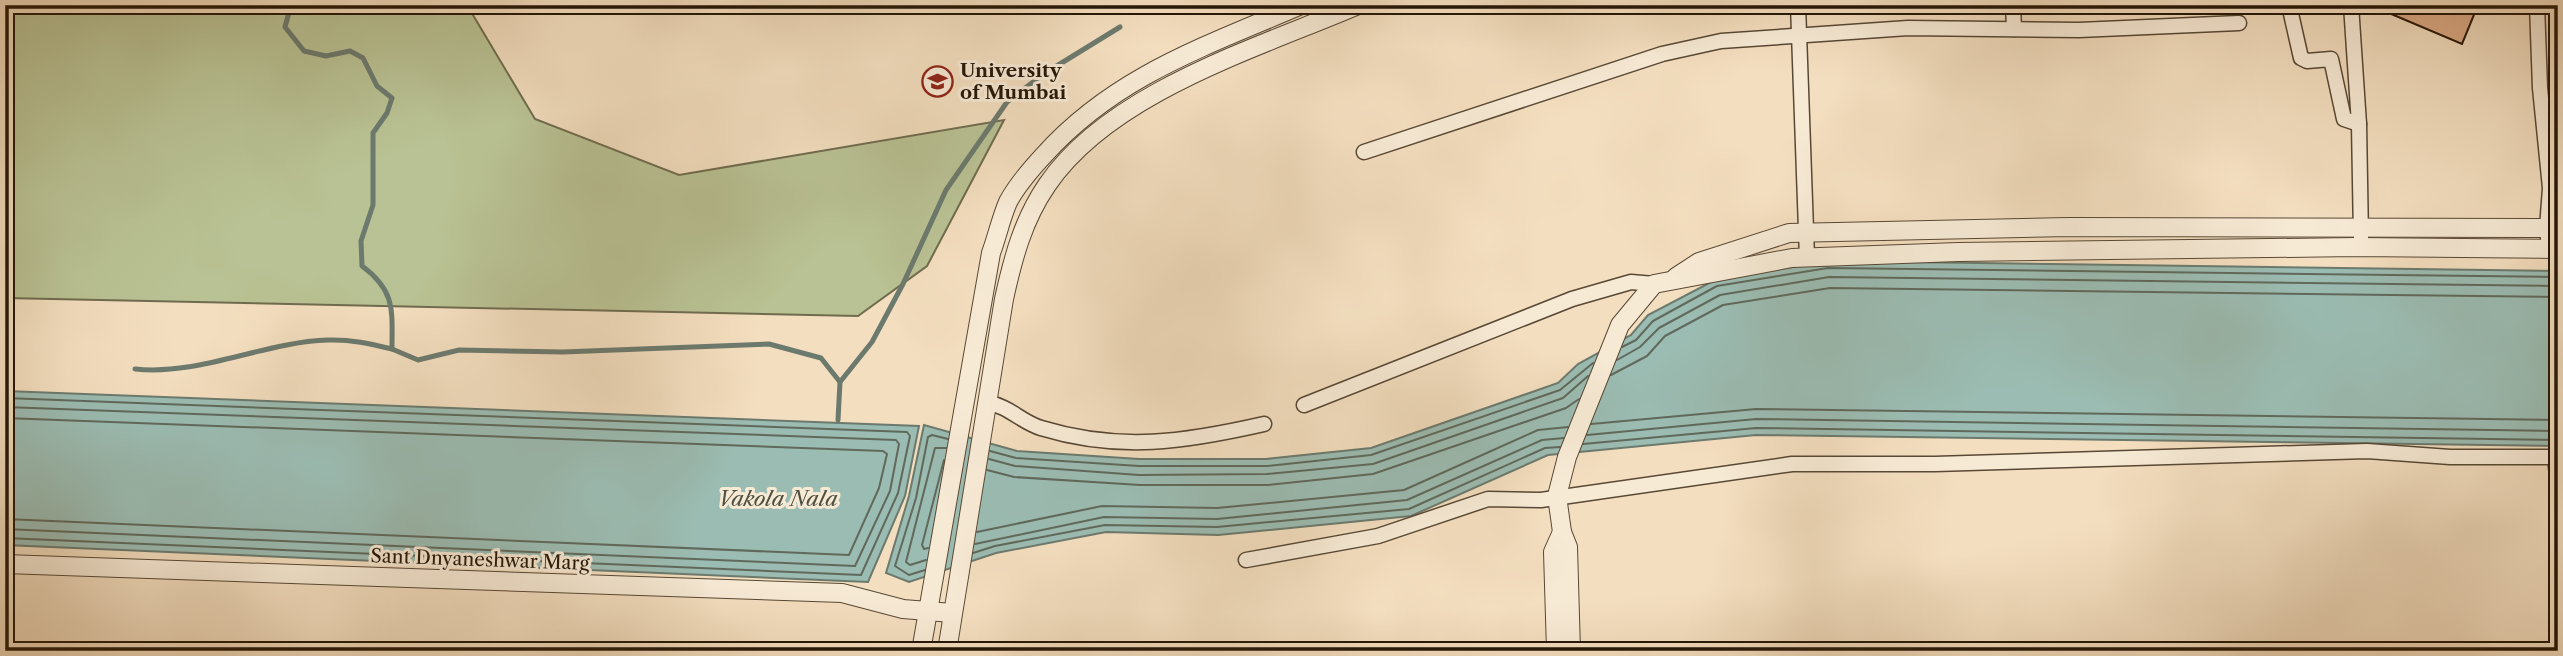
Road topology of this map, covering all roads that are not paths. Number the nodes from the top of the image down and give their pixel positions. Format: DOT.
graph roads {
  1 [pos="1301,5"];
  2 [pos="1358,5"];
  3 [pos="1797,5"];
  4 [pos="2013,5"];
  5 [pos="2289,5"];
  6 [pos="2351,5"];
  7 [pos="2538,5"];
  8 [pos="2239,23"];
  9 [pos="2014,29"];
  10 [pos="1798,34"];
  11 [pos="1195,50"];
  12 [pos="2354,57"];
  13 [pos="2331,60"];
  14 [pos="1204,71"];
  15 [pos="2359,124"];
  16 [pos="1364,152"];
  17 [pos="2362,226"];
  18 [pos="2138,227"];
  19 [pos="2205,227"];
  20 [pos="2449,227"];
  21 [pos="2552,228"];
  22 [pos="1917,231"];
  23 [pos="1806,233"];
  24 [pos="1762,242"];
  25 [pos="2361,247"];
  26 [pos="2448,248"];
  27 [pos="2554,249"];
  28 [pos="2138,250"];
  29 [pos="2206,250"];
  30 [pos="1918,254"];
  31 [pos="1807,258"];
  32 [pos="1764,263"];
  33 [pos="1673,279"];
  34 [pos="1654,284"];
  35 [pos="988,405"];
  36 [pos="1304,405"];
  37 [pos="1264,424"];
  38 [pos="2556,457"];
  39 [pos="2558,485"];
  40 [pos="1557,496"];
  41 [pos="1562,532"];
  42 [pos="1246,559"];
  43 [pos="5,564"];
  44 [pos="927,611"];
  45 [pos="952,613"];
  46 [pos="921,651"];
  47 [pos="947,651"];
  48 [pos="1556,651"];
  49 [pos="1571,651"];
  1 -- 11 [label="street"];
  2 -- 14 [label="street"];
  3 -- 10 [label="street"];
  4 -- 9 [label="street"];
  5 -- 13 [label="street"];
  6 -- 12 [label="street"];
  7 -- 21 [label="street"];
  8 -- 9 [label="street"];
  9 -- 10 [label="street"];
  10 -- 16 [label="street"];
  10 -- 23 [label="street"];
  11 -- 14 [label="street"];
  11 -- 44 [label="street"];
  12 -- 13 [label="street"];
  12 -- 15 [label="street"];
  13 -- 15 [label="street"];
  14 -- 35 [label="street"];
  15 -- 17 [label="street"];
  17 -- 19 [label="street"];
  17 -- 20 [label="street"];
  17 -- 25 [label="street"];
  18 -- 19 [label="street"];
  18 -- 22 [label="street"];
  18 -- 28 [label="street"];
  19 -- 29 [label="street"];
  20 -- 21 [label="street"];
  20 -- 26 [label="street"];
  21 -- 27 [label="street"];
  22 -- 23 [label="street"];
  22 -- 30 [label="street"];
  23 -- 24 [label="street"];
  23 -- 31 [label="street"];
  24 -- 32 [label="street"];
  24 -- 33 [label="street"];
  25 -- 26 [label="street"];
  25 -- 29 [label="street"];
  26 -- 27 [label="street"];
  28 -- 29 [label="street"];
  28 -- 30 [label="street"];
  30 -- 31 [label="street"];
  31 -- 32 [label="street"];
  32 -- 33 [label="street"];
  33 -- 34 [label="street"];
  34 -- 36 [label="street"];
  34 -- 40 [label="street"];
  35 -- 37 [label="street"];
  35 -- 45 [label="street"];
  38 -- 39 [label="street"];
  38 -- 40 [label="street"];
  40 -- 41 [label="street"];
  40 -- 42 [label="street"];
  41 -- 48 [label="street"];
  41 -- 49 [label="street"];
  43 -- 44 [label="street, Sant Dnyaneshwar Marg"];
  44 -- 45 [label="street, Sant Dnyaneshwar Marg"];
  44 -- 46 [label="street"];
  45 -- 47 [label="street"];
}
